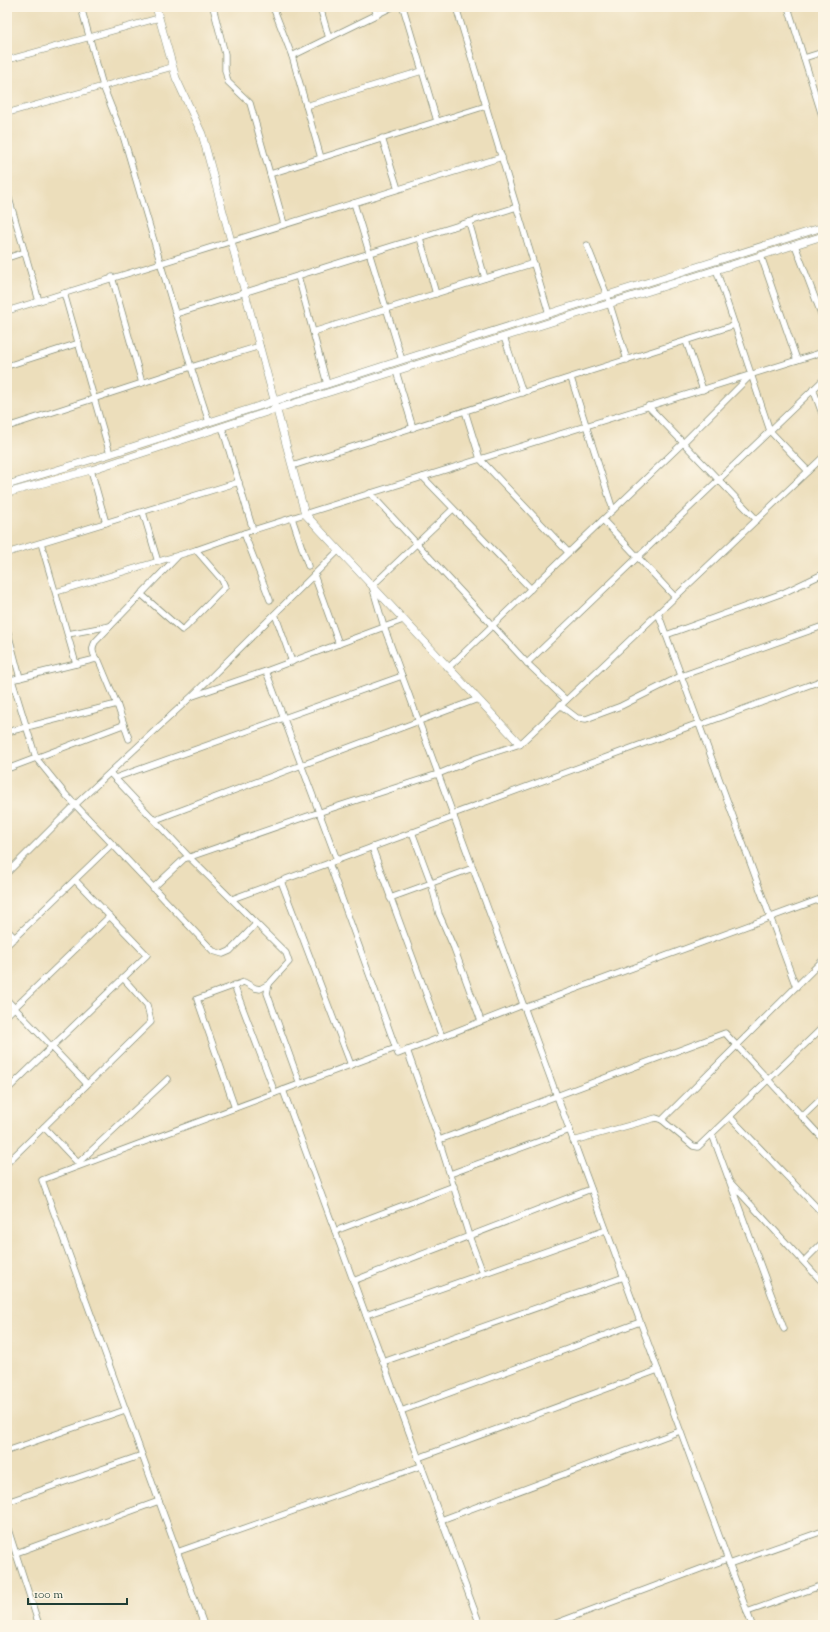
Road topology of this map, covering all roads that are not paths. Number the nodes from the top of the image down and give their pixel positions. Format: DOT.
graph roads {
  1 [pos="81,7"];
  2 [pos="156,7"];
  3 [pos="213,7"];
  4 [pos="273,7"];
  5 [pos="320,7"];
  6 [pos="374,7"];
  7 [pos="392,7"];
  8 [pos="403,7"];
  9 [pos="456,7"];
  10 [pos="788,7"];
  11 [pos="377,15"];
  12 [pos="159,18"];
  13 [pos="89,37"];
  14 [pos="329,38"];
  15 [pos="823,52"];
  16 [pos="292,56"];
  17 [pos="804,58"];
  18 [pos="7,60"];
  19 [pos="172,67"];
  20 [pos="422,71"];
  21 [pos="103,86"];
  22 [pos="306,106"];
  23 [pos="486,106"];
  24 [pos="7,113"];
  25 [pos="823,119"];
  26 [pos="437,121"];
  27 [pos="382,138"];
  28 [pos="502,157"];
  29 [pos="321,158"];
  30 [pos="270,174"];
  31 [pos="398,189"];
  32 [pos="8,195"];
  33 [pos="354,203"];
  34 [pos="517,207"];
  35 [pos="469,222"];
  36 [pos="284,224"];
  37 [pos="823,227"];
  38 [pos="823,236"];
  39 [pos="420,238"];
  40 [pos="231,241"];
  41 [pos="587,245"];
  42 [pos="795,245"];
  43 [pos="25,252"];
  44 [pos="369,254"];
  45 [pos="761,256"];
  46 [pos="7,258"];
  47 [pos="161,262"];
  48 [pos="534,263"];
  49 [pos="716,269"];
  50 [pos="298,276"];
  51 [pos="112,277"];
  52 [pos="485,278"];
  53 [pos="64,293"];
  54 [pos="245,293"];
  55 [pos="436,294"];
  56 [pos="607,296"];
  57 [pos="39,301"];
  58 [pos="609,304"];
  59 [pos="387,309"];
  60 [pos="7,311"];
  61 [pos="176,314"];
  62 [pos="549,314"];
  63 [pos="823,319"];
  64 [pos="735,325"];
  65 [pos="313,332"];
  66 [pos="504,337"];
  67 [pos="686,341"];
  68 [pos="79,343"];
  69 [pos="260,346"];
  70 [pos="823,352"];
  71 [pos="402,360"];
  72 [pos="627,360"];
  73 [pos="798,360"];
  74 [pos="7,366"];
  75 [pos="191,367"];
  76 [pos="396,371"];
  77 [pos="752,374"];
  78 [pos="571,378"];
  79 [pos="823,380"];
  80 [pos="142,383"];
  81 [pos="327,384"];
  82 [pos="813,389"];
  83 [pos="703,390"];
  84 [pos="523,393"];
  85 [pos="95,399"];
  86 [pos="275,405"];
  87 [pos="648,406"];
  88 [pos="466,411"];
  89 [pos="823,416"];
  90 [pos="209,422"];
  91 [pos="587,426"];
  92 [pos="7,427"];
  93 [pos="222,427"];
  94 [pos="413,428"];
  95 [pos="770,431"];
  96 [pos="683,443"];
  97 [pos="110,454"];
  98 [pos="823,457"];
  99 [pos="480,459"];
  100 [pos="292,466"];
  101 [pos="91,470"];
  102 [pos="808,471"];
  103 [pos="423,477"];
  104 [pos="718,480"];
  105 [pos="239,482"];
  106 [pos="7,485"];
  107 [pos="7,493"];
  108 [pos="370,493"];
  109 [pos="453,509"];
  110 [pos="612,510"];
  111 [pos="143,512"];
  112 [pos="305,514"];
  113 [pos="292,518"];
  114 [pos="602,520"];
  115 [pos="757,520"];
  116 [pos="106,523"];
  117 [pos="253,530"];
  118 [pos="244,533"];
  119 [pos="41,543"];
  120 [pos="416,544"];
  121 [pos="196,550"];
  122 [pos="339,550"];
  123 [pos="568,552"];
  124 [pos="7,553"];
  125 [pos="178,556"];
  126 [pos="638,557"];
  127 [pos="158,562"];
  128 [pos="308,566"];
  129 [pos="823,574"];
  130 [pos="314,575"];
  131 [pos="372,586"];
  132 [pos="531,588"];
  133 [pos="56,592"];
  134 [pos="141,594"];
  135 [pos="675,597"];
  136 [pos="270,600"];
  137 [pos="658,613"];
  138 [pos="275,614"];
  139 [pos="403,620"];
  140 [pos="492,625"];
  141 [pos="110,626"];
  142 [pos="823,626"];
  143 [pos="384,627"];
  144 [pos="7,629"];
  145 [pos="68,634"];
  146 [pos="666,635"];
  147 [pos="339,644"];
  148 [pos="96,659"];
  149 [pos="292,662"];
  150 [pos="527,663"];
  151 [pos="76,664"];
  152 [pos="448,668"];
  153 [pos="266,671"];
  154 [pos="402,676"];
  155 [pos="681,676"];
  156 [pos="20,678"];
  157 [pos="10,680"];
  158 [pos="823,680"];
  159 [pos="192,696"];
  160 [pos="478,699"];
  161 [pos="566,700"];
  162 [pos="117,704"];
  163 [pos="560,705"];
  164 [pos="284,718"];
  165 [pos="419,722"];
  166 [pos="699,724"];
  167 [pos="123,725"];
  168 [pos="27,727"];
  169 [pos="7,732"];
  170 [pos="129,739"];
  171 [pos="520,744"];
  172 [pos="36,758"];
  173 [pos="301,765"];
  174 [pos="7,769"];
  175 [pos="110,773"];
  176 [pos="438,774"];
  177 [pos="115,778"];
  178 [pos="75,805"];
  179 [pos="319,812"];
  180 [pos="453,815"];
  181 [pos="155,820"];
  182 [pos="412,832"];
  183 [pos="112,844"];
  184 [pos="372,847"];
  185 [pos="189,858"];
  186 [pos="337,860"];
  187 [pos="329,863"];
  188 [pos="473,868"];
  189 [pos="7,873"];
  190 [pos="75,880"];
  191 [pos="281,881"];
  192 [pos="431,883"];
  193 [pos="153,888"];
  194 [pos="390,898"];
  195 [pos="823,898"];
  196 [pos="232,899"];
  197 [pos="110,916"];
  198 [pos="770,916"];
  199 [pos="256,924"];
  200 [pos="7,930"];
  201 [pos="15,938"];
  202 [pos="7,945"];
  203 [pos="823,960"];
  204 [pos="123,978"];
  205 [pos="269,984"];
  206 [pos="234,985"];
  207 [pos="796,987"];
  208 [pos="7,1000"];
  209 [pos="524,1007"];
  210 [pos="14,1008"];
  211 [pos="7,1015"];
  212 [pos="481,1021"];
  213 [pos="823,1027"];
  214 [pos="442,1037"];
  215 [pos="736,1045"];
  216 [pos="52,1047"];
  217 [pos="396,1048"];
  218 [pos="407,1050"];
  219 [pos="351,1065"];
  220 [pos="168,1079"];
  221 [pos="768,1080"];
  222 [pos="87,1084"];
  223 [pos="300,1084"];
  224 [pos="7,1090"];
  225 [pos="283,1090"];
  226 [pos="275,1093"];
  227 [pos="557,1096"];
  228 [pos="823,1097"];
  229 [pos="235,1108"];
  230 [pos="802,1116"];
  231 [pos="730,1117"];
  232 [pos="662,1120"];
  233 [pos="44,1127"];
  234 [pos="570,1130"];
  235 [pos="712,1134"];
  236 [pos="823,1139"];
  237 [pos="439,1140"];
  238 [pos="573,1141"];
  239 [pos="7,1163"];
  240 [pos="450,1174"];
  241 [pos="730,1181"];
  242 [pos="454,1186"];
  243 [pos="591,1189"];
  244 [pos="823,1214"];
  245 [pos="606,1230"];
  246 [pos="335,1231"];
  247 [pos="469,1236"];
  248 [pos="823,1242"];
  249 [pos="804,1261"];
  250 [pos="483,1273"];
  251 [pos="624,1277"];
  252 [pos="353,1281"];
  253 [pos="823,1283"];
  254 [pos="366,1315"];
  255 [pos="640,1322"];
  256 [pos="784,1329"];
  257 [pos="383,1362"];
  258 [pos="658,1370"];
  259 [pos="125,1410"];
  260 [pos="401,1411"];
  261 [pos="680,1431"];
  262 [pos="7,1451"];
  263 [pos="142,1455"];
  264 [pos="418,1458"];
  265 [pos="422,1466"];
  266 [pos="159,1501"];
  267 [pos="7,1502"];
  268 [pos="441,1520"];
  269 [pos="7,1526"];
  270 [pos="823,1531"];
  271 [pos="177,1552"];
  272 [pos="16,1553"];
  273 [pos="728,1562"];
  274 [pos="823,1585"];
  275 [pos="747,1612"];
  276 [pos="39,1625"];
  277 [pos="204,1625"];
  278 [pos="480,1625"];
  279 [pos="551,1625"];
  280 [pos="752,1625"];
  1 -- 13 [label="street"];
  2 -- 12 [label="street"];
  3 -- 30 [label="street"];
  4 -- 16 [label="street"];
  5 -- 14 [label="street"];
  6 -- 11 [label="street"];
  7 -- 11 [label="street"];
  8 -- 20 [label="street"];
  9 -- 23 [label="street"];
  10 -- 17 [label="street"];
  11 -- 14 [label="street"];
  12 -- 13 [label="street"];
  12 -- 19 [label="street"];
  13 -- 18 [label="street"];
  13 -- 21 [label="street"];
  14 -- 16 [label="street"];
  15 -- 17 [label="street"];
  16 -- 22 [label="street"];
  17 -- 25 [label="street"];
  19 -- 21 [label="street"];
  19 -- 40 [label="street"];
  20 -- 22 [label="street"];
  20 -- 26 [label="street"];
  21 -- 24 [label="street"];
  21 -- 47 [label="street"];
  22 -- 29 [label="street"];
  23 -- 26 [label="street"];
  23 -- 28 [label="street"];
  26 -- 27 [label="street"];
  27 -- 29 [label="street"];
  27 -- 31 [label="street"];
  28 -- 31 [label="street"];
  28 -- 34 [label="street"];
  29 -- 30 [label="street"];
  30 -- 36 [label="street"];
  31 -- 33 [label="street"];
  32 -- 43 [label="street"];
  33 -- 36 [label="street"];
  33 -- 44 [label="street"];
  34 -- 35 [label="street"];
  34 -- 48 [label="street"];
  35 -- 39 [label="street"];
  35 -- 52 [label="street"];
  36 -- 40 [label="street"];
  37 -- 56 [label="street"];
  38 -- 42 [label="street"];
  39 -- 44 [label="street"];
  39 -- 55 [label="street"];
  40 -- 47 [label="street"];
  40 -- 54 [label="street"];
  41 -- 56 [label="street"];
  42 -- 45 [label="street"];
  42 -- 63 [label="street"];
  43 -- 46 [label="street"];
  43 -- 57 [label="street"];
  44 -- 50 [label="street"];
  44 -- 59 [label="street"];
  45 -- 49 [label="street"];
  45 -- 73 [label="street"];
  47 -- 51 [label="street"];
  47 -- 61 [label="street"];
  48 -- 52 [label="street"];
  48 -- 62 [label="street"];
  49 -- 58 [label="street"];
  49 -- 64 [label="street"];
  50 -- 54 [label="street"];
  50 -- 65 [label="street"];
  51 -- 53 [label="street"];
  51 -- 80 [label="street"];
  52 -- 55 [label="street"];
  53 -- 57 [label="street"];
  53 -- 68 [label="street"];
  54 -- 61 [label="street"];
  54 -- 69 [label="street"];
  55 -- 59 [label="street"];
  56 -- 58 [label="street"];
  56 -- 62 [label="street"];
  57 -- 60 [label="street"];
  58 -- 66 [label="street"];
  58 -- 72 [label="street"];
  59 -- 65 [label="street"];
  59 -- 71 [label="street"];
  61 -- 75 [label="street"];
  62 -- 71 [label="street"];
  64 -- 67 [label="street"];
  64 -- 77 [label="street"];
  65 -- 81 [label="street"];
  66 -- 76 [label="street"];
  66 -- 84 [label="street"];
  67 -- 72 [label="street"];
  67 -- 83 [label="street"];
  68 -- 74 [label="street"];
  68 -- 85 [label="street"];
  69 -- 75 [label="street"];
  69 -- 86 [label="street"];
  70 -- 73 [label="street"];
  71 -- 81 [label="street"];
  72 -- 78 [label="street"];
  73 -- 77 [label="street"];
  75 -- 80 [label="street"];
  75 -- 90 [label="street"];
  76 -- 86 [label="street"];
  76 -- 94 [label="street"];
  77 -- 83 [label="street"];
  77 -- 95 [label="street"];
  77 -- 96 [label="street"];
  78 -- 84 [label="street"];
  78 -- 91 [label="street"];
  79 -- 82 [label="street"];
  80 -- 85 [label="street"];
  81 -- 86 [label="street"];
  82 -- 89 [label="street"];
  82 -- 95 [label="street"];
  83 -- 87 [label="street"];
  84 -- 88 [label="street"];
  85 -- 92 [label="street"];
  85 -- 97 [label="street"];
  86 -- 90 [label="street"];
  86 -- 93 [label="street"];
  86 -- 100 [label="street"];
  87 -- 91 [label="street"];
  87 -- 96 [label="street"];
  88 -- 94 [label="street"];
  88 -- 99 [label="street"];
  90 -- 97 [label="street"];
  91 -- 99 [label="street"];
  91 -- 110 [label="street"];
  93 -- 101 [label="street"];
  93 -- 105 [label="street"];
  94 -- 100 [label="street"];
  95 -- 102 [label="street"];
  95 -- 104 [label="street"];
  96 -- 104 [label="street"];
  96 -- 110 [label="street"];
  97 -- 106 [label="street"];
  98 -- 102 [label="street"];
  99 -- 103 [label="street"];
  99 -- 123 [label="street"];
  100 -- 112 [label="street"];
  101 -- 107 [label="street"];
  101 -- 116 [label="street"];
  102 -- 115 [label="street"];
  103 -- 108 [label="street"];
  103 -- 109 [label="street"];
  104 -- 115 [label="street"];
  104 -- 126 [label="street"];
  105 -- 111 [label="street"];
  105 -- 117 [label="street"];
  108 -- 112 [label="street"];
  108 -- 120 [label="street"];
  109 -- 120 [label="street"];
  109 -- 132 [label="street"];
  110 -- 114 [label="street"];
  111 -- 116 [label="street"];
  111 -- 127 [label="street"];
  112 -- 113 [label="street"];
  112 -- 122 [label="street"];
  113 -- 117 [label="street"];
  113 -- 128 [label="street"];
  114 -- 123 [label="street"];
  114 -- 126 [label="street"];
  115 -- 135 [label="street"];
  116 -- 119 [label="street"];
  117 -- 118 [label="street"];
  118 -- 121 [label="street"];
  118 -- 136 [label="street"];
  119 -- 124 [label="street"];
  119 -- 133 [label="street"];
  120 -- 131 [label="street"];
  120 -- 140 [label="street"];
  121 -- 125 [label="street"];
  121 -- 134 [label="street"];
  122 -- 130 [label="street"];
  122 -- 131 [label="street"];
  123 -- 132 [label="street"];
  125 -- 127 [label="street"];
  125 -- 134 [label="street"];
  126 -- 135 [label="street"];
  126 -- 150 [label="street"];
  127 -- 133 [label="street"];
  129 -- 146 [label="street"];
  130 -- 138 [label="street"];
  130 -- 147 [label="street"];
  131 -- 139 [label="street"];
  131 -- 143 [label="street"];
  132 -- 140 [label="street"];
  133 -- 145 [label="street"];
  134 -- 141 [label="street"];
  135 -- 137 [label="street"];
  137 -- 146 [label="street"];
  137 -- 161 [label="street"];
  138 -- 149 [label="street"];
  138 -- 159 [label="street"];
  139 -- 143 [label="street"];
  139 -- 152 [label="street"];
  140 -- 150 [label="street"];
  140 -- 152 [label="street"];
  141 -- 145 [label="street"];
  141 -- 148 [label="street"];
  142 -- 155 [label="street"];
  143 -- 147 [label="street"];
  143 -- 154 [label="street"];
  144 -- 156 [label="street"];
  145 -- 151 [label="street"];
  146 -- 155 [label="street"];
  147 -- 149 [label="street"];
  148 -- 151 [label="street"];
  148 -- 162 [label="street"];
  149 -- 153 [label="street"];
  150 -- 161 [label="street"];
  151 -- 156 [label="street"];
  152 -- 160 [label="street"];
  153 -- 159 [label="street"];
  153 -- 164 [label="street"];
  154 -- 164 [label="street"];
  154 -- 165 [label="street"];
  155 -- 163 [label="street"];
  155 -- 166 [label="street"];
  156 -- 157 [label="street"];
  157 -- 168 [label="street"];
  158 -- 166 [label="street"];
  159 -- 175 [label="street"];
  160 -- 165 [label="street"];
  160 -- 171 [label="street"];
  161 -- 163 [label="street"];
  162 -- 167 [label="street"];
  162 -- 168 [label="street"];
  163 -- 171 [label="street"];
  164 -- 173 [label="street"];
  164 -- 177 [label="street"];
  165 -- 173 [label="street"];
  165 -- 176 [label="street"];
  166 -- 180 [label="street"];
  166 -- 198 [label="street"];
  167 -- 170 [label="street"];
  167 -- 172 [label="street"];
  168 -- 169 [label="street"];
  168 -- 172 [label="street"];
  171 -- 176 [label="street"];
  172 -- 174 [label="street"];
  172 -- 178 [label="street"];
  173 -- 179 [label="street"];
  173 -- 181 [label="street"];
  175 -- 177 [label="street"];
  175 -- 178 [label="street"];
  176 -- 179 [label="street"];
  176 -- 180 [label="street"];
  177 -- 181 [label="street"];
  178 -- 183 [label="street"];
  178 -- 189 [label="street"];
  179 -- 185 [label="street"];
  179 -- 186 [label="street"];
  180 -- 182 [label="street"];
  180 -- 188 [label="street"];
  181 -- 185 [label="street"];
  182 -- 184 [label="street"];
  182 -- 192 [label="street"];
  183 -- 190 [label="street"];
  183 -- 193 [label="street"];
  184 -- 186 [label="street"];
  184 -- 194 [label="street"];
  185 -- 193 [label="street"];
  185 -- 196 [label="street"];
  186 -- 187 [label="street"];
  187 -- 191 [label="street"];
  187 -- 217 [label="street"];
  188 -- 192 [label="street"];
  188 -- 209 [label="street"];
  190 -- 197 [label="street"];
  190 -- 201 [label="street"];
  191 -- 196 [label="street"];
  191 -- 219 [label="street"];
  192 -- 194 [label="street"];
  192 -- 212 [label="street"];
  193 -- 199 [label="street"];
  194 -- 214 [label="street"];
  195 -- 198 [label="street"];
  196 -- 199 [label="street"];
  197 -- 204 [label="street"];
  197 -- 210 [label="street"];
  198 -- 207 [label="street"];
  198 -- 209 [label="street"];
  199 -- 205 [label="street"];
  200 -- 201 [label="street"];
  201 -- 202 [label="street"];
  203 -- 207 [label="street"];
  204 -- 216 [label="street"];
  204 -- 222 [label="street"];
  205 -- 206 [label="street"];
  205 -- 223 [label="street"];
  206 -- 226 [label="street"];
  206 -- 229 [label="street"];
  207 -- 215 [label="street"];
  208 -- 210 [label="street"];
  209 -- 212 [label="street"];
  209 -- 227 [label="street"];
  210 -- 211 [label="street"];
  210 -- 216 [label="street"];
  212 -- 214 [label="street"];
  213 -- 221 [label="street"];
  214 -- 218 [label="street"];
  215 -- 221 [label="street"];
  215 -- 227 [label="street"];
  215 -- 232 [label="street"];
  216 -- 222 [label="street"];
  216 -- 224 [label="street"];
  217 -- 218 [label="street"];
  217 -- 219 [label="street"];
  218 -- 237 [label="street"];
  219 -- 223 [label="street"];
  220 -- 233 [label="street"];
  221 -- 230 [label="street"];
  221 -- 231 [label="street"];
  222 -- 233 [label="street"];
  223 -- 225 [label="street"];
  225 -- 226 [label="street"];
  225 -- 246 [label="street"];
  226 -- 229 [label="street"];
  227 -- 234 [label="street"];
  227 -- 237 [label="street"];
  228 -- 230 [label="street"];
  229 -- 259 [label="street"];
  230 -- 236 [label="street"];
  231 -- 235 [label="street"];
  231 -- 244 [label="street"];
  232 -- 235 [label="street"];
  232 -- 238 [label="street"];
  233 -- 239 [label="street"];
  234 -- 238 [label="street"];
  234 -- 240 [label="street"];
  235 -- 241 [label="street"];
  237 -- 240 [label="street"];
  238 -- 243 [label="street"];
  240 -- 242 [label="street"];
  241 -- 249 [label="street"];
  241 -- 256 [label="street"];
  242 -- 246 [label="street"];
  242 -- 247 [label="street"];
  243 -- 245 [label="street"];
  243 -- 247 [label="street"];
  245 -- 250 [label="street"];
  245 -- 251 [label="street"];
  246 -- 252 [label="street"];
  247 -- 250 [label="street"];
  247 -- 252 [label="street"];
  248 -- 249 [label="street"];
  249 -- 253 [label="street"];
  250 -- 254 [label="street"];
  251 -- 255 [label="street"];
  251 -- 257 [label="street"];
  252 -- 254 [label="street"];
  254 -- 257 [label="street"];
  255 -- 258 [label="street"];
  255 -- 260 [label="street"];
  257 -- 260 [label="street"];
  258 -- 261 [label="street"];
  258 -- 264 [label="street"];
  259 -- 262 [label="street"];
  259 -- 263 [label="street"];
  260 -- 264 [label="street"];
  261 -- 268 [label="street"];
  261 -- 273 [label="street"];
  263 -- 266 [label="street"];
  263 -- 267 [label="street"];
  264 -- 265 [label="street"];
  265 -- 268 [label="street"];
  265 -- 271 [label="street"];
  266 -- 271 [label="street"];
  266 -- 272 [label="street"];
  268 -- 278 [label="street"];
  269 -- 272 [label="street"];
  270 -- 273 [label="street"];
  271 -- 277 [label="street"];
  272 -- 276 [label="street"];
  273 -- 275 [label="street"];
  273 -- 279 [label="street"];
  274 -- 275 [label="street"];
  275 -- 280 [label="street"];
}
